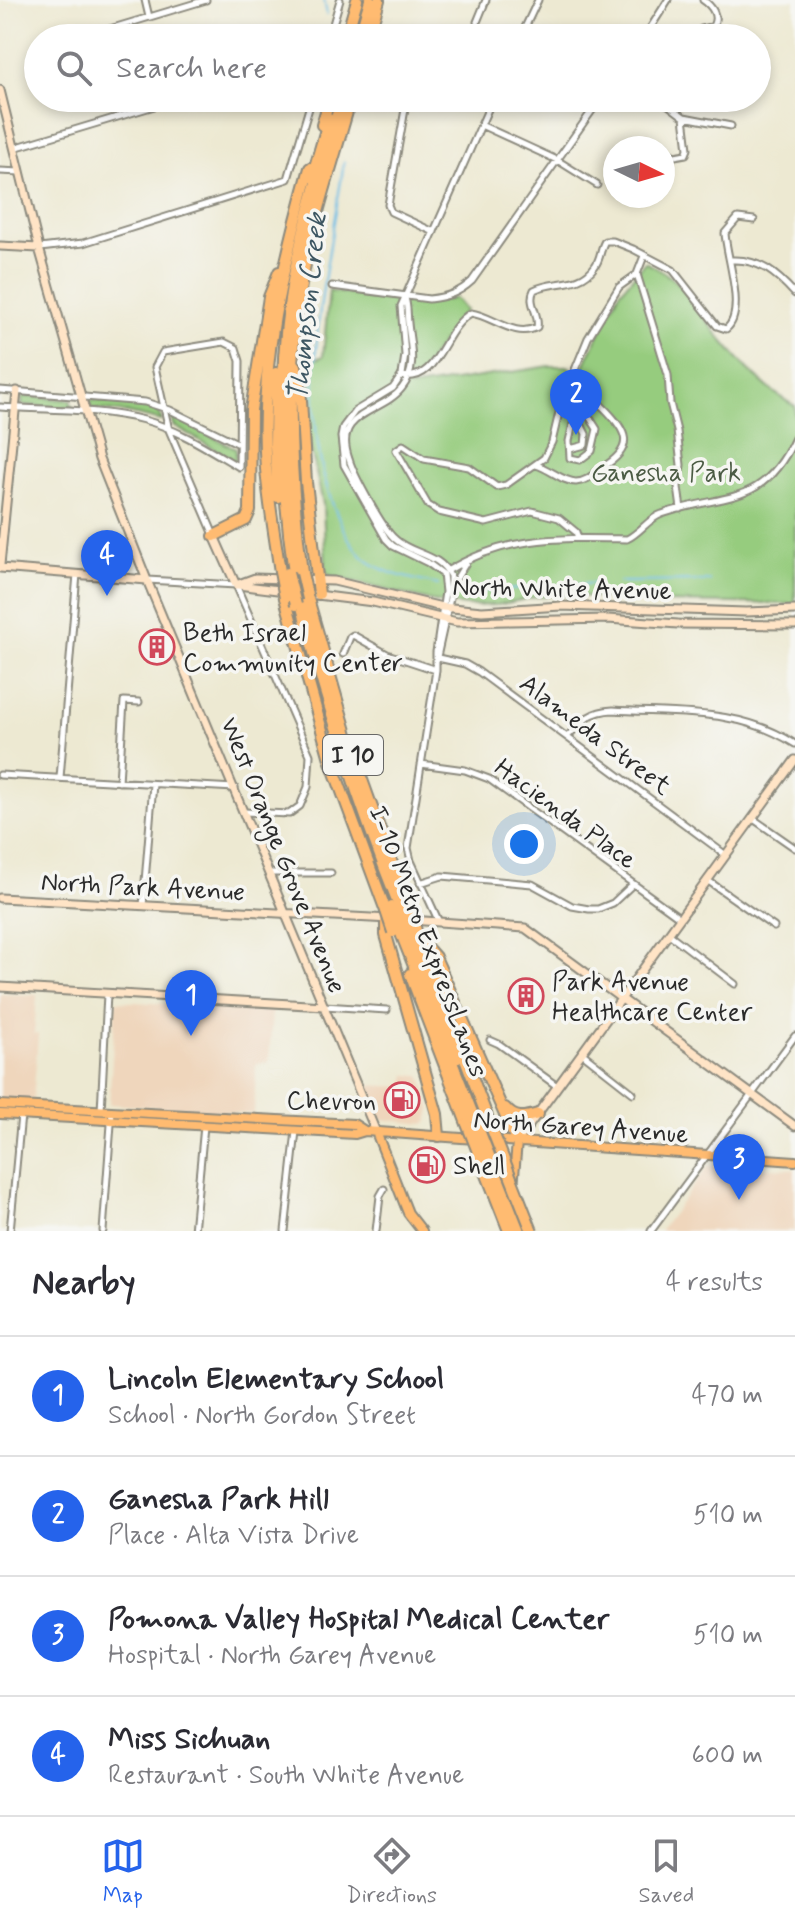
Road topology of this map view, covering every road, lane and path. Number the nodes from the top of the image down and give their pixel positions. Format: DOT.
graph roads {
  1 [pos="145,0"];
  2 [pos="206,0"];
  3 [pos="340,0"];
  4 [pos="357,0"];
  5 [pos="363,0"];
  6 [pos="370,0"];
  7 [pos="379,0"];
  8 [pos="486,0"];
  9 [pos="538,0"];
  10 [pos="668,0"];
  11 [pos="703,0"];
  12 [pos="149,17"];
  13 [pos="477,22"];
  14 [pos="126,24"];
  15 [pos="333,24"];
  16 [pos="352,24"];
  17 [pos="354,24"];
  18 [pos="363,24"];
  19 [pos="372,24"];
  20 [pos="527,24"];
  21 [pos="653,24"];
  22 [pos="714,24"];
  23 [pos="0,90"];
  24 [pos="134,112"];
  25 [pos="308,112"];
  26 [pos="328,112"];
  27 [pos="328,112"];
  28 [pos="338,112"];
  29 [pos="347,112"];
  30 [pos="405,112"];
  31 [pos="488,112"];
  32 [pos="591,112"];
  33 [pos="677,112"];
  34 [pos="684,117"];
  35 [pos="483,126"];
  36 [pos="731,126"];
  37 [pos="13,148"];
  38 [pos="675,156"];
  39 [pos="557,160"];
  40 [pos="0,171"];
  41 [pos="20,172"];
  42 [pos="597,185"];
  43 [pos="754,220"];
  44 [pos="434,232"];
  45 [pos="0,246"];
  46 [pos="39,248"];
  47 [pos="286,255"];
  48 [pos="644,256"];
  49 [pos="732,260"];
  50 [pos="637,274"];
  51 [pos="332,286"];
  52 [pos="795,294"];
  53 [pos="405,298"];
  54 [pos="293,352"];
  55 [pos="405,374"];
  56 [pos="571,381"];
  57 [pos="0,390"];
  58 [pos="17,391"];
  59 [pos="566,392"];
  60 [pos="81,396"];
  61 [pos="0,407"];
  62 [pos="164,407"];
  63 [pos="15,408"];
  64 [pos="86,412"];
  65 [pos="169,430"];
  66 [pos="795,438"];
  67 [pos="239,444"];
  68 [pos="570,449"];
  69 [pos="536,465"];
  70 [pos="681,509"];
  71 [pos="214,536"];
  72 [pos="578,538"];
  73 [pos="468,560"];
  74 [pos="0,567"];
  75 [pos="445,572"];
  76 [pos="291,573"];
  77 [pos="77,574"];
  78 [pos="147,580"];
  79 [pos="317,580"];
  80 [pos="236,585"];
  81 [pos="451,587"];
  82 [pos="319,594"];
  83 [pos="301,601"];
  84 [pos="445,608"];
  85 [pos="795,610"];
  86 [pos="443,619"];
  87 [pos="795,625"];
  88 [pos="343,654"];
  89 [pos="437,657"];
  90 [pos="436,670"];
  91 [pos="139,702"];
  92 [pos="567,737"];
  93 [pos="795,744"];
  94 [pos="795,760"];
  95 [pos="421,764"];
  96 [pos="0,775"];
  97 [pos="60,778"];
  98 [pos="119,782"];
  99 [pos="153,784"];
  100 [pos="235,788"];
  101 [pos="245,812"];
  102 [pos="752,818"];
  103 [pos="795,848"];
  104 [pos="726,855"];
  105 [pos="270,873"];
  106 [pos="331,873"];
  107 [pos="707,880"];
  108 [pos="420,883"];
  109 [pos="632,885"];
  110 [pos="0,898"];
  111 [pos="143,907"];
  112 [pos="394,908"];
  113 [pos="287,915"];
  114 [pos="679,917"];
  115 [pos="439,922"];
  116 [pos="774,927"];
  117 [pos="668,933"];
  118 [pos="405,936"];
  119 [pos="735,984"];
  120 [pos="0,987"];
  121 [pos="107,994"];
  122 [pos="622,998"];
  123 [pos="324,1006"];
  124 [pos="387,1010"];
  125 [pos="795,1036"];
  126 [pos="490,1040"];
  127 [pos="582,1053"];
  128 [pos="557,1086"];
  129 [pos="633,1093"];
  130 [pos="751,1093"];
  131 [pos="0,1105"];
  132 [pos="503,1107"];
  133 [pos="0,1114"];
  134 [pos="538,1114"];
  135 [pos="21,1115"];
  136 [pos="101,1115"];
  137 [pos="112,1116"];
  138 [pos="472,1125"];
  139 [pos="204,1126"];
  140 [pos="795,1126"];
  141 [pos="296,1131"];
  142 [pos="365,1131"];
  143 [pos="376,1132"];
  144 [pos="439,1136"];
  145 [pos="517,1142"];
  146 [pos="706,1155"];
  147 [pos="795,1161"];
  148 [pos="384,1189"];
  149 [pos="10,1231"];
  150 [pos="103,1231"];
  151 [pos="194,1231"];
  152 [pos="285,1231"];
  153 [pos="376,1231"];
  154 [pos="422,1231"];
  155 [pos="509,1231"];
  156 [pos="519,1231"];
  157 [pos="532,1231"];
  158 [pos="651,1231"];
  1 -- 12 [label="street"];
  2 -- 12 [label="street"];
  3 -- 15 [label="street"];
  4 -- 16 [label="highway"];
  5 -- 17 [label="highway"];
  6 -- 18 [label="highway"];
  7 -- 19 [label="highway"];
  8 -- 13 [label="street"];
  9 -- 20 [label="street"];
  10 -- 21 [label="street"];
  11 -- 22 [label="street"];
  12 -- 14 [label="street"];
  23 -- 37 [label="street, West Orange Grove Avenue"];
  24 -- 37 [label="street"];
  25 -- 46 [label="street"];
  26 -- 47 [label="highway, I 10"];
  27 -- 76 [label="highway"];
  28 -- 76 [label="highway"];
  29 -- 54 [label="highway, I 10"];
  30 -- 44 [label="street"];
  31 -- 35 [label="street"];
  32 -- 39 [label="street"];
  33 -- 34 [label="street"];
  34 -- 36 [label="street"];
  34 -- 38 [label="street"];
  35 -- 39 [label="street"];
  35 -- 44 [label="street"];
  37 -- 41 [label="street, West Orange Grove Avenue"];
  39 -- 42 [label="street"];
  39 -- 53 [label="street"];
  40 -- 41 [label="street"];
  41 -- 46 [label="street, West Orange Grove Avenue"];
  43 -- 49 [label="street"];
  44 -- 53 [label="street"];
  45 -- 46 [label="street"];
  46 -- 60 [label="street, West Orange Grove Avenue"];
  47 -- 71 [label="highway"];
  47 -- 76 [label="highway, I 10"];
  48 -- 49 [label="street"];
  48 -- 50 [label="street"];
  48 -- 55 [label="street"];
  49 -- 52 [label="street"];
  50 -- 56 [label="street"];
  50 -- 70 [label="street"];
  51 -- 53 [label="street"];
  53 -- 55 [label="street"];
  54 -- 76 [label="highway, I 10"];
  54 -- 79 [label="highway"];
  55 -- 75 [label="street"];
  56 -- 59 [label="street"];
  56 -- 69 [label="street"];
  57 -- 58 [label="street"];
  58 -- 60 [label="street"];
  58 -- 63 [label="street"];
  59 -- 68 [label="street"];
  59 -- 69 [label="street"];
  60 -- 62 [label="street"];
  60 -- 64 [label="street, West Orange Grove Avenue"];
  61 -- 63 [label="street"];
  62 -- 65 [label="street"];
  62 -- 67 [label="street"];
  62 -- 67 [label="street"];
  63 -- 64 [label="street"];
  63 -- 74 [label="street"];
  64 -- 65 [label="street"];
  64 -- 78 [label="street, West Orange Grove Avenue"];
  65 -- 67 [label="street"];
  65 -- 71 [label="street"];
  66 -- 70 [label="street"];
  68 -- 68 [label="street"];
  69 -- 72 [label="street"];
  70 -- 72 [label="street"];
  71 -- 80 [label="street"];
  72 -- 73 [label="street"];
  73 -- 75 [label="street"];
  73 -- 81 [label="street"];
  74 -- 77 [label="street"];
  75 -- 81 [label="street"];
  75 -- 84 [label="street"];
  76 -- 83 [label="highway, I 10, bridge"];
  76 -- 112 [label="highway, I 10, bridge"];
  77 -- 78 [label="street"];
  77 -- 97 [label="street"];
  78 -- 80 [label="street"];
  78 -- 100 [label="street, West Orange Grove Avenue"];
  79 -- 80 [label="street, North White Avenue"];
  79 -- 82 [label="highway"];
  79 -- 84 [label="street, North White Avenue"];
  80 -- 82 [label="street, North White Avenue"];
  80 -- 101 [label="street"];
  81 -- 84 [label="street"];
  82 -- 86 [label="street, North White Avenue"];
  83 -- 112 [label="highway, I 10"];
  83 -- 112 [label="highway, I-10 Metro ExpressLanes"];
  84 -- 85 [label="street, North White Avenue"];
  84 -- 86 [label="street"];
  86 -- 87 [label="street, North White Avenue"];
  86 -- 89 [label="street"];
  88 -- 90 [label="street"];
  89 -- 90 [label="street"];
  89 -- 92 [label="street, Alameda Street"];
  90 -- 95 [label="street"];
  91 -- 98 [label="street"];
  92 -- 93 [label="street"];
  92 -- 104 [label="street, Alameda Street"];
  94 -- 102 [label="street"];
  95 -- 108 [label="street"];
  95 -- 109 [label="street, Hacienda Place"];
  96 -- 97 [label="street"];
  97 -- 98 [label="street"];
  98 -- 99 [label="street"];
  99 -- 100 [label="street"];
  99 -- 111 [label="street"];
  100 -- 101 [label="street, West Orange Grove Avenue"];
  101 -- 105 [label="street, West Orange Grove Avenue"];
  102 -- 103 [label="street"];
  102 -- 104 [label="street"];
  104 -- 107 [label="street"];
  105 -- 106 [label="street"];
  105 -- 113 [label="street, West Orange Grove Avenue"];
  107 -- 114 [label="street"];
  107 -- 116 [label="street"];
  108 -- 109 [label="street"];
  108 -- 115 [label="street"];
  109 -- 114 [label="street, Hacienda Place"];
  110 -- 111 [label="street, North Park Avenue"];
  111 -- 113 [label="street, North Park Avenue"];
  112 -- 118 [label="highway, I 10, bridge"];
  112 -- 118 [label="highway, bridge"];
  112 -- 118 [label="highway, I-10 Metro ExpressLanes, bridge"];
  113 -- 115 [label="street, North Park Avenue"];
  113 -- 123 [label="street, West Orange Grove Avenue"];
  114 -- 117 [label="street"];
  115 -- 122 [label="street, North Park Avenue"];
  117 -- 119 [label="street"];
  117 -- 122 [label="street"];
  118 -- 132 [label="highway"];
  118 -- 138 [label="highway, I 10"];
  118 -- 144 [label="highway"];
  118 -- 157 [label="highway, I-10 Metro ExpressLanes, bridge"];
  120 -- 121 [label="street"];
  121 -- 123 [label="street"];
  121 -- 136 [label="street"];
  122 -- 127 [label="street"];
  122 -- 130 [label="street, North Park Avenue"];
  123 -- 124 [label="street"];
  123 -- 143 [label="street, West Orange Grove Avenue"];
  125 -- 130 [label="street"];
  126 -- 128 [label="street"];
  127 -- 128 [label="street"];
  127 -- 129 [label="street"];
  128 -- 134 [label="street"];
  130 -- 140 [label="street, North Park Avenue"];
  130 -- 146 [label="street"];
  131 -- 136 [label="main road, North Garey Avenue"];
  132 -- 134 [label="highway"];
  132 -- 145 [label="highway"];
  133 -- 135 [label="main road, North Garey Avenue"];
  134 -- 145 [label="street"];
  135 -- 136 [label="main road, North Garey Avenue"];
  135 -- 149 [label="street"];
  136 -- 137 [label="main road, North Garey Avenue"];
  137 -- 139 [label="main road, North Garey Avenue"];
  137 -- 142 [label="main road, North Garey Avenue"];
  137 -- 150 [label="street"];
  138 -- 155 [label="highway, I 10, bridge"];
  138 -- 156 [label="highway, bridge"];
  139 -- 141 [label="main road, North Garey Avenue"];
  139 -- 151 [label="street"];
  141 -- 142 [label="main road, North Garey Avenue"];
  141 -- 152 [label="street"];
  142 -- 143 [label="main road, North Garey Avenue"];
  143 -- 144 [label="main road, North Garey Avenue"];
  143 -- 154 [label="main road"];
  144 -- 145 [label="main road, North Garey Avenue"];
  145 -- 146 [label="main road, North Garey Avenue"];
  145 -- 155 [label="main road"];
  146 -- 147 [label="main road, North Garey Avenue"];
  146 -- 158 [label="street"];
  148 -- 153 [label="street"];
}
